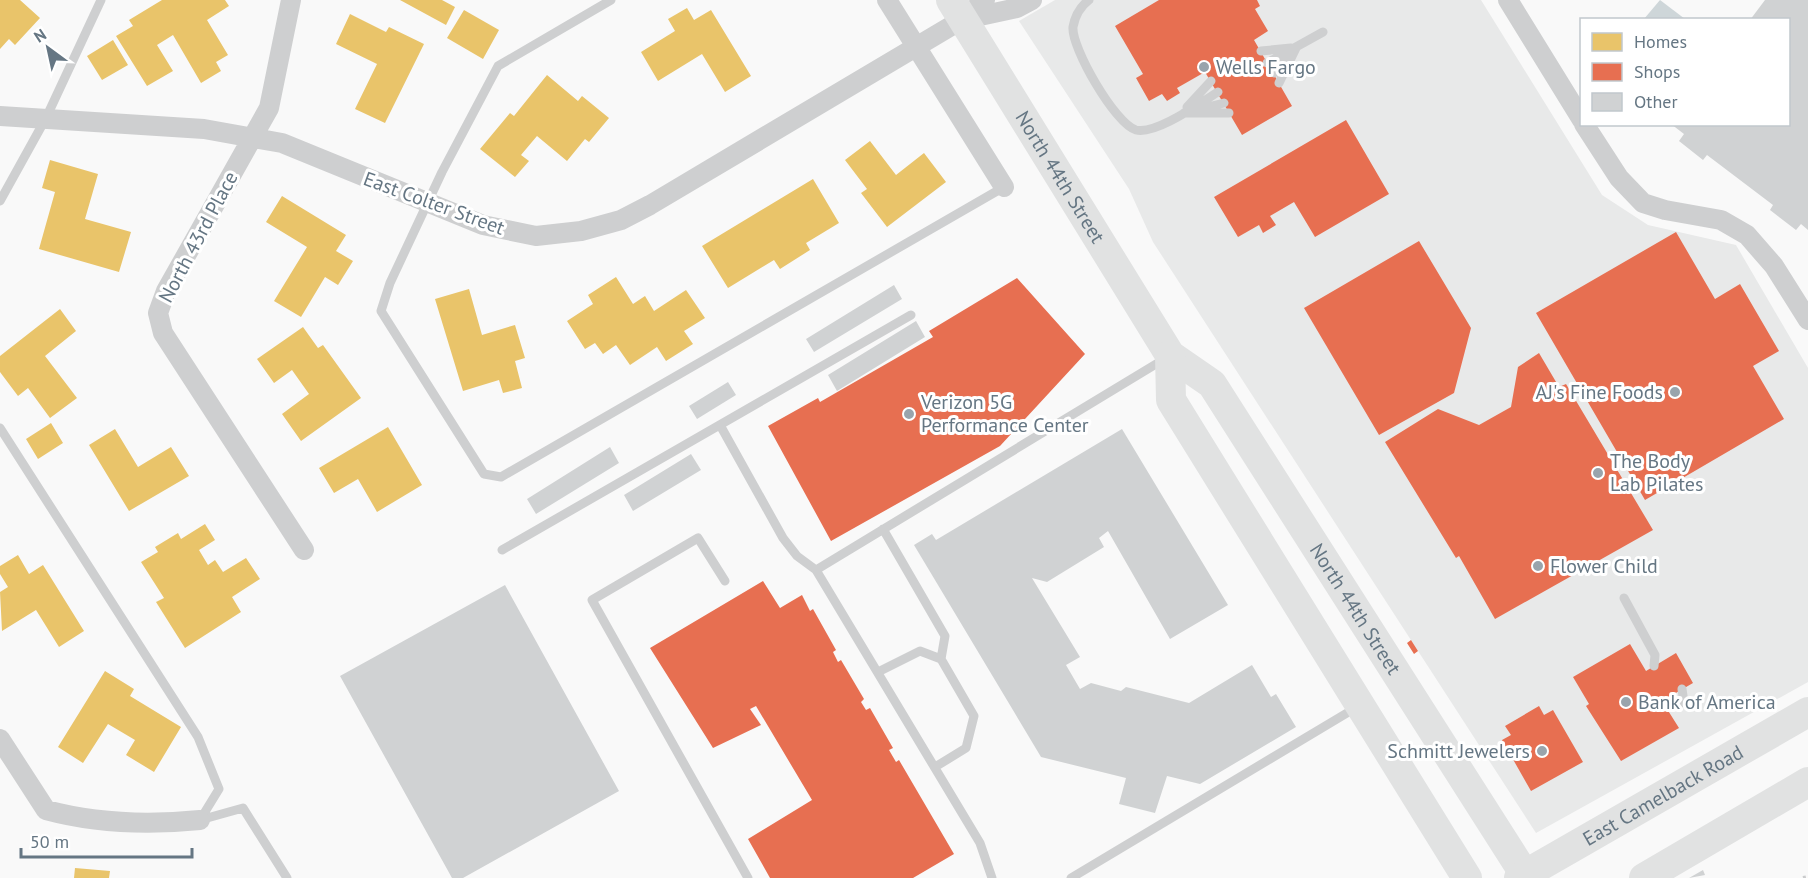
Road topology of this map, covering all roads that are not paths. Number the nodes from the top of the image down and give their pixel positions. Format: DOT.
graph roads {
  1 [pos="101,0"];
  2 [pos="291,0"];
  3 [pos="610,0"];
  4 [pos="887,0"];
  5 [pos="1032,0"];
  6 [pos="1089,0"];
  7 [pos="1508,0"];
  8 [pos="966,6"];
  9 [pos="1323,32"];
  10 [pos="916,47"];
  11 [pos="1296,48"];
  12 [pos="1261,51"];
  13 [pos="1267,63"];
  14 [pos="1274,73"];
  15 [pos="1211,81"];
  16 [pos="1280,83"];
  17 [pos="1218,92"];
  18 [pos="1224,103"];
  19 [pos="1182,113"];
  20 [pos="1229,113"];
  21 [pos="0,116"];
  22 [pos="46,118"];
  23 [pos="1580,118"];
  24 [pos="1585,126"];
  25 [pos="251,138"];
  26 [pos="1005,187"];
  27 [pos="0,201"];
  28 [pos="428,204"];
  29 [pos="911,315"];
  30 [pos="1808,320"];
  31 [pos="1170,355"];
  32 [pos="720,425"];
  33 [pos="0,428"];
  34 [pos="883,529"];
  35 [pos="304,550"];
  36 [pos="502,550"];
  37 [pos="816,570"];
  38 [pos="725,581"];
  39 [pos="1624,598"];
  40 [pos="1655,655"];
  41 [pos="941,658"];
  42 [pos="1666,660"];
  43 [pos="1654,666"];
  44 [pos="878,672"];
  45 [pos="1682,689"];
  46 [pos="1684,703"];
  47 [pos="1360,705"];
  48 [pos="1808,712"];
  49 [pos="0,740"];
  50 [pos="935,767"];
  51 [pos="1808,782"];
  52 [pos="200,820"];
  53 [pos="1524,877"];
  54 [pos="287,878"];
  55 [pos="748,878"];
  56 [pos="992,878"];
  57 [pos="1071,878"];
  58 [pos="1467,878"];
  59 [pos="1644,878"];
  1 -- 22 [label="lane"];
  2 -- 25 [label="street, North 43rd Place"];
  3 -- 28 [label="lane"];
  4 -- 10 [label="street"];
  5 -- 8 [label="street, East Colter Street"];
  6 -- 19 [label="lane"];
  7 -- 23 [label="street"];
  8 -- 10 [label="street, East Colter Street"];
  8 -- 31 [label="main road, North 44th Street"];
  9 -- 11 [label="lane"];
  10 -- 26 [label="street"];
  10 -- 28 [label="street, East Colter Street"];
  11 -- 12 [label="lane"];
  11 -- 13 [label="lane"];
  11 -- 14 [label="lane"];
  11 -- 16 [label="lane"];
  15 -- 19 [label="lane"];
  17 -- 19 [label="lane"];
  18 -- 19 [label="lane"];
  19 -- 20 [label="lane"];
  21 -- 22 [label="street, East Colter Street"];
  22 -- 25 [label="street, East Colter Street"];
  22 -- 27 [label="lane"];
  24 -- 30 [label="street"];
  25 -- 28 [label="street, East Colter Street"];
  25 -- 35 [label="street, North 43rd Place"];
  26 -- 28 [label="lane"];
  29 -- 32 [label="lane"];
  31 -- 34 [label="lane"];
  31 -- 47 [label="main road"];
  31 -- 53 [label="main road, North 44th Street"];
  32 -- 36 [label="lane"];
  32 -- 37 [label="lane"];
  33 -- 52 [label="lane"];
  34 -- 37 [label="lane"];
  34 -- 41 [label="lane"];
  37 -- 44 [label="lane"];
  38 -- 55 [label="lane"];
  39 -- 40 [label="lane"];
  40 -- 42 [label="lane"];
  40 -- 43 [label="lane"];
  41 -- 44 [label="lane"];
  41 -- 50 [label="lane"];
  44 -- 50 [label="lane"];
  45 -- 46 [label="lane"];
  47 -- 57 [label="lane"];
  47 -- 58 [label="main road"];
  48 -- 53 [label="main road, East Camelback Road"];
  49 -- 52 [label="street"];
  50 -- 56 [label="lane"];
  51 -- 59 [label="main road"];
  52 -- 54 [label="lane"];
}
